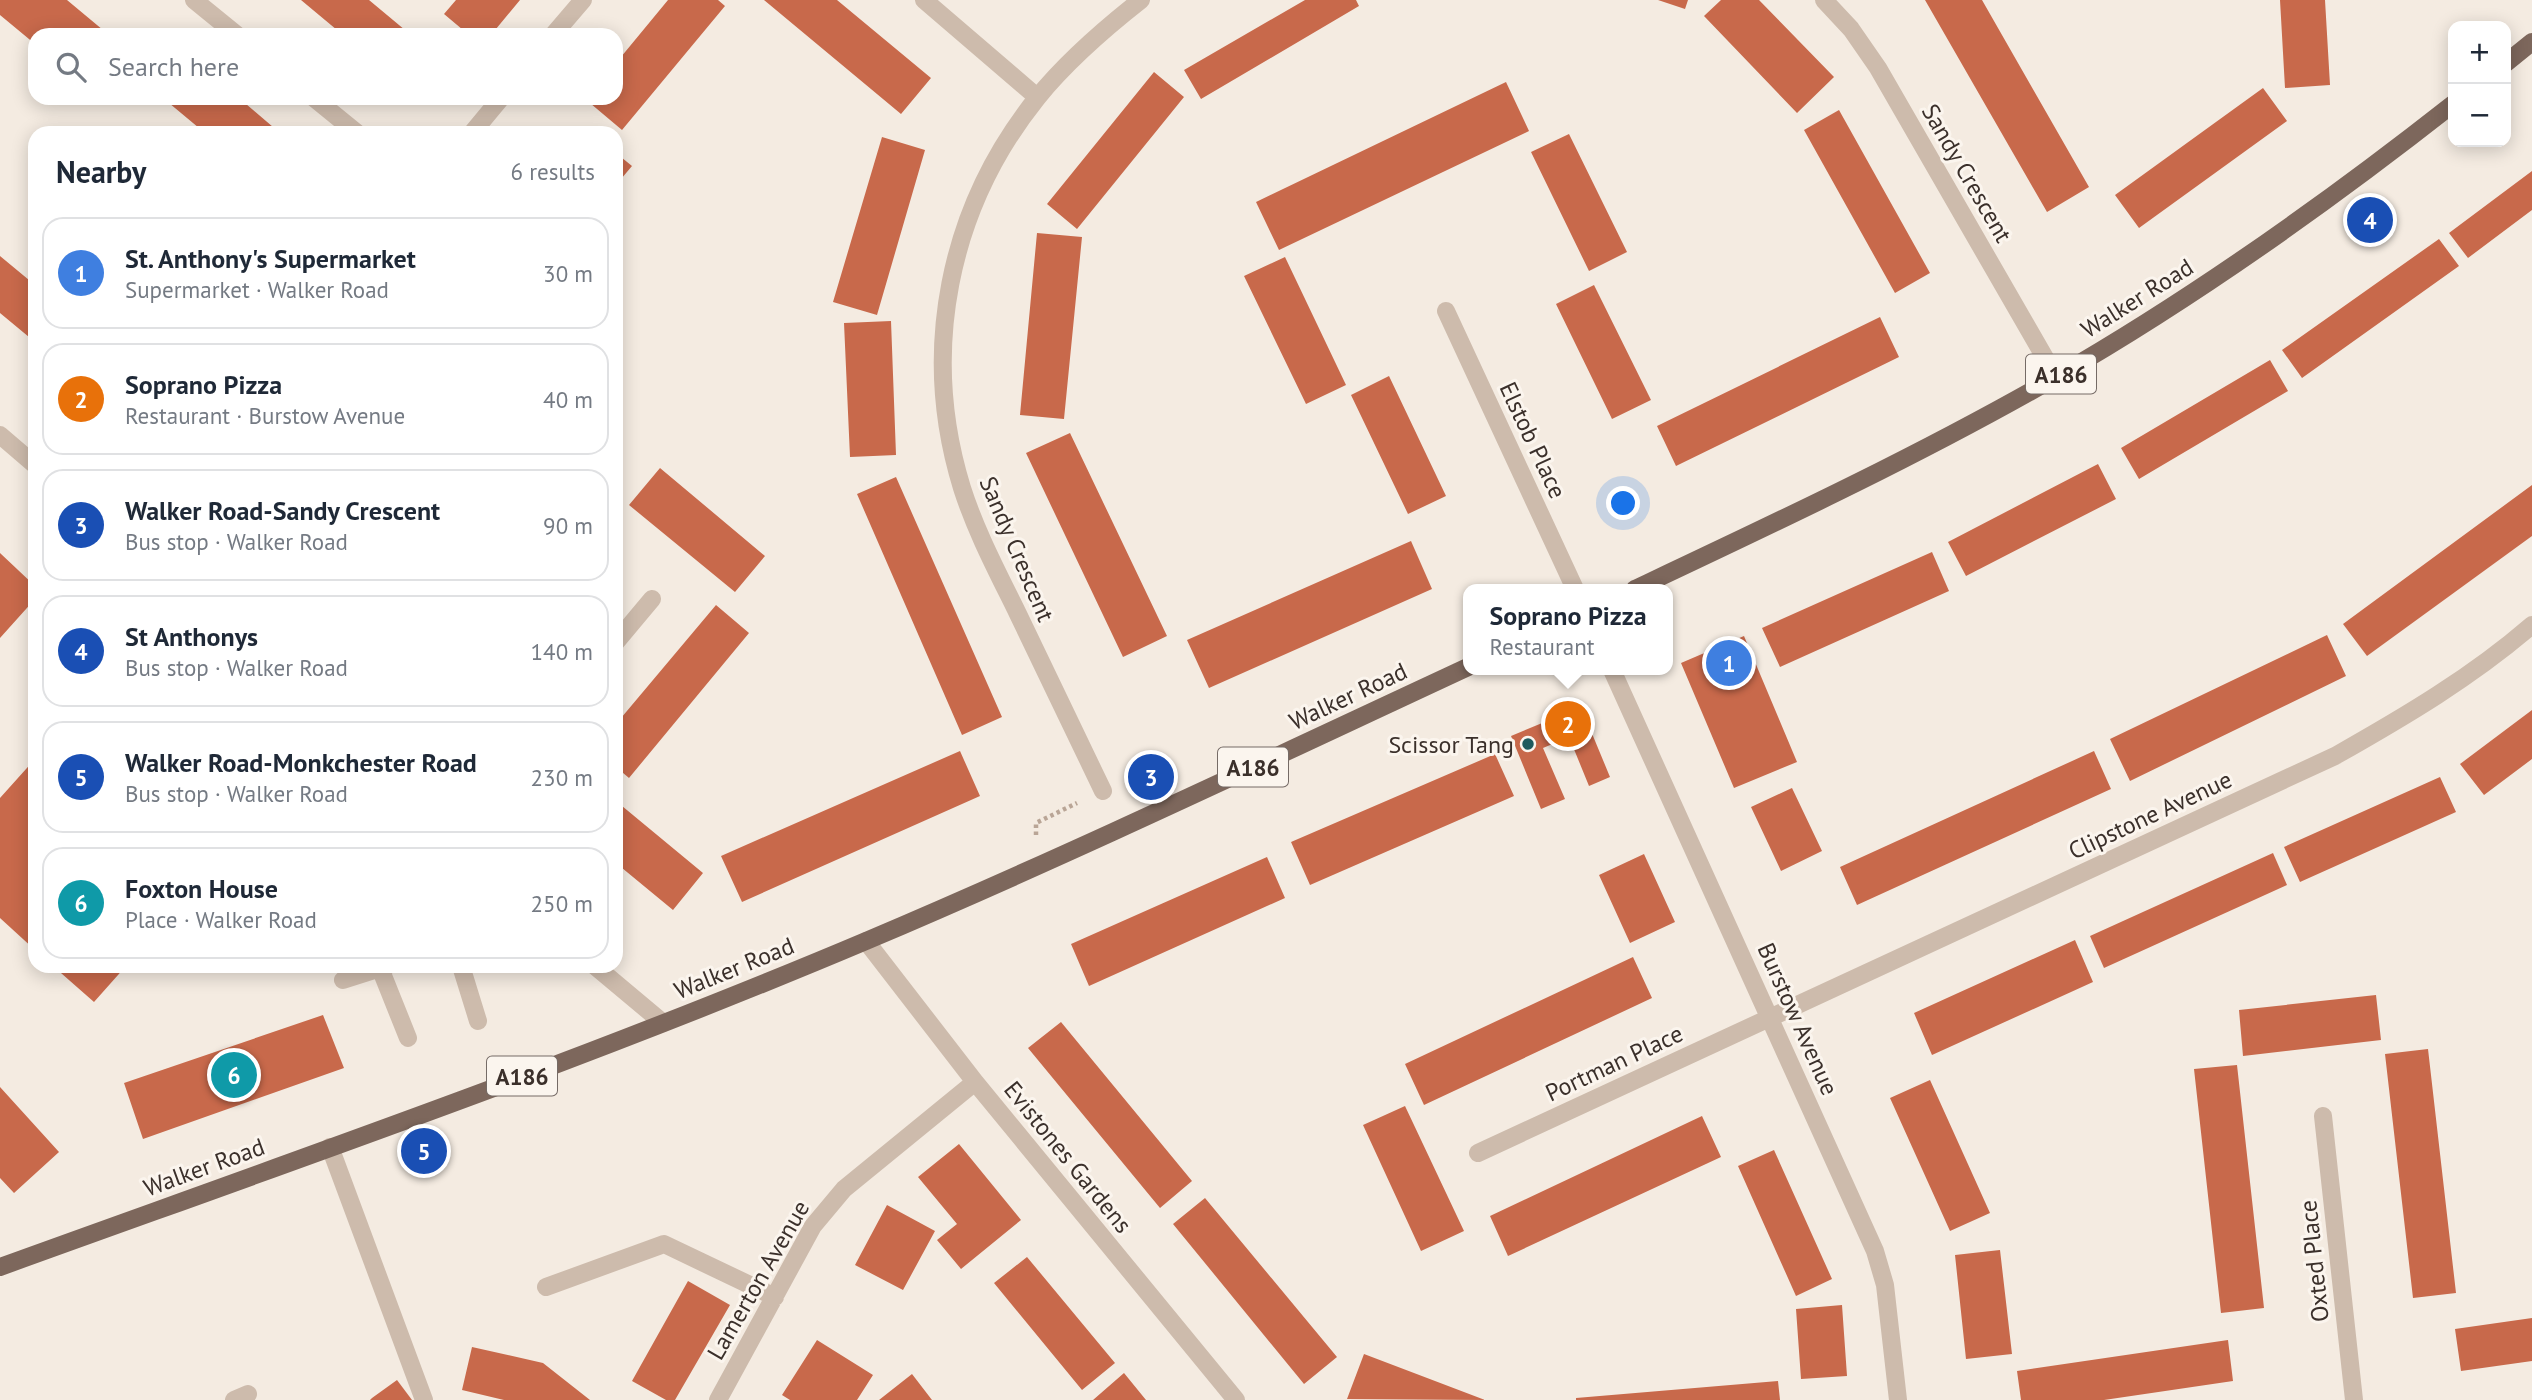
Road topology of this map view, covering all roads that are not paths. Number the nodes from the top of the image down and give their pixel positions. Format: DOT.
graph roads {
  1 [pos="194,0"];
  2 [pos="583,0"];
  3 [pos="923,0"];
  4 [pos="1141,0"];
  5 [pos="1824,0"];
  6 [pos="228,28"];
  7 [pos="559,28"];
  8 [pos="2532,42"];
  9 [pos="2511,59"];
  10 [pos="1037,97"];
  11 [pos="323,105"];
  12 [pos="495,105"];
  13 [pos="2448,108"];
  14 [pos="348,126"];
  15 [pos="478,126"];
  16 [pos="1446,311"];
  17 [pos="2056,377"];
  18 [pos="0,435"];
  19 [pos="28,459"];
  20 [pos="1573,584"];
  21 [pos="1645,584"];
  22 [pos="652,599"];
  23 [pos="2532,625"];
  24 [pos="623,634"];
  25 [pos="1463,669"];
  26 [pos="1614,675"];
  27 [pos="1103,791"];
  28 [pos="866,941"];
  29 [pos="365,973"];
  30 [pos="385,973"];
  31 [pos="463,973"];
  32 [pos="603,973"];
  33 [pos="343,980"];
  34 [pos="1771,1017"];
  35 [pos="478,1021"];
  36 [pos="663,1023"];
  37 [pos="408,1038"];
  38 [pos="975,1082"];
  39 [pos="2323,1116"];
  40 [pos="331,1147"];
  41 [pos="1478,1153"];
  42 [pos="0,1267"];
  43 [pos="547,1287"];
  44 [pos="775,1297"];
  45 [pos="424,1400"];
  46 [pos="718,1400"];
  47 [pos="1236,1400"];
  48 [pos="1898,1400"];
  49 [pos="2354,1400"];
  1 -- 6 [label="street"];
  2 -- 7 [label="street"];
  3 -- 10 [label="street"];
  4 -- 10 [label="street, Sandy Crescent"];
  5 -- 17 [label="street, Sandy Crescent"];
  8 -- 9 [label="main road"];
  10 -- 27 [label="street, Sandy Crescent"];
  11 -- 14 [label="street"];
  12 -- 15 [label="street"];
  13 -- 17 [label="main road, Walker Road / A186"];
  16 -- 20 [label="street, Elstob Place"];
  17 -- 21 [label="main road, Walker Road / A186"];
  18 -- 19 [label="street"];
  22 -- 24 [label="street"];
  23 -- 34 [label="street, Clipstone Avenue"];
  25 -- 28 [label="main road, Walker Road / A186"];
  26 -- 34 [label="street, Burstow Avenue"];
  28 -- 36 [label="main road, Walker Road / A186"];
  28 -- 38 [label="street, Evistones Gardens"];
  29 -- 33 [label="street"];
  30 -- 37 [label="street"];
  31 -- 35 [label="street"];
  32 -- 36 [label="street"];
  34 -- 41 [label="street, Portman Place"];
  34 -- 48 [label="street, Burstow Avenue"];
  36 -- 40 [label="main road, Walker Road / A186"];
  38 -- 44 [label="street, Lamerton Avenue"];
  38 -- 47 [label="street, Evistones Gardens"];
  39 -- 49 [label="street, Oxted Place"];
  40 -- 42 [label="main road, Walker Road / A186"];
  40 -- 45 [label="street"];
  43 -- 44 [label="street"];
  44 -- 46 [label="street, Lamerton Avenue"];
}
